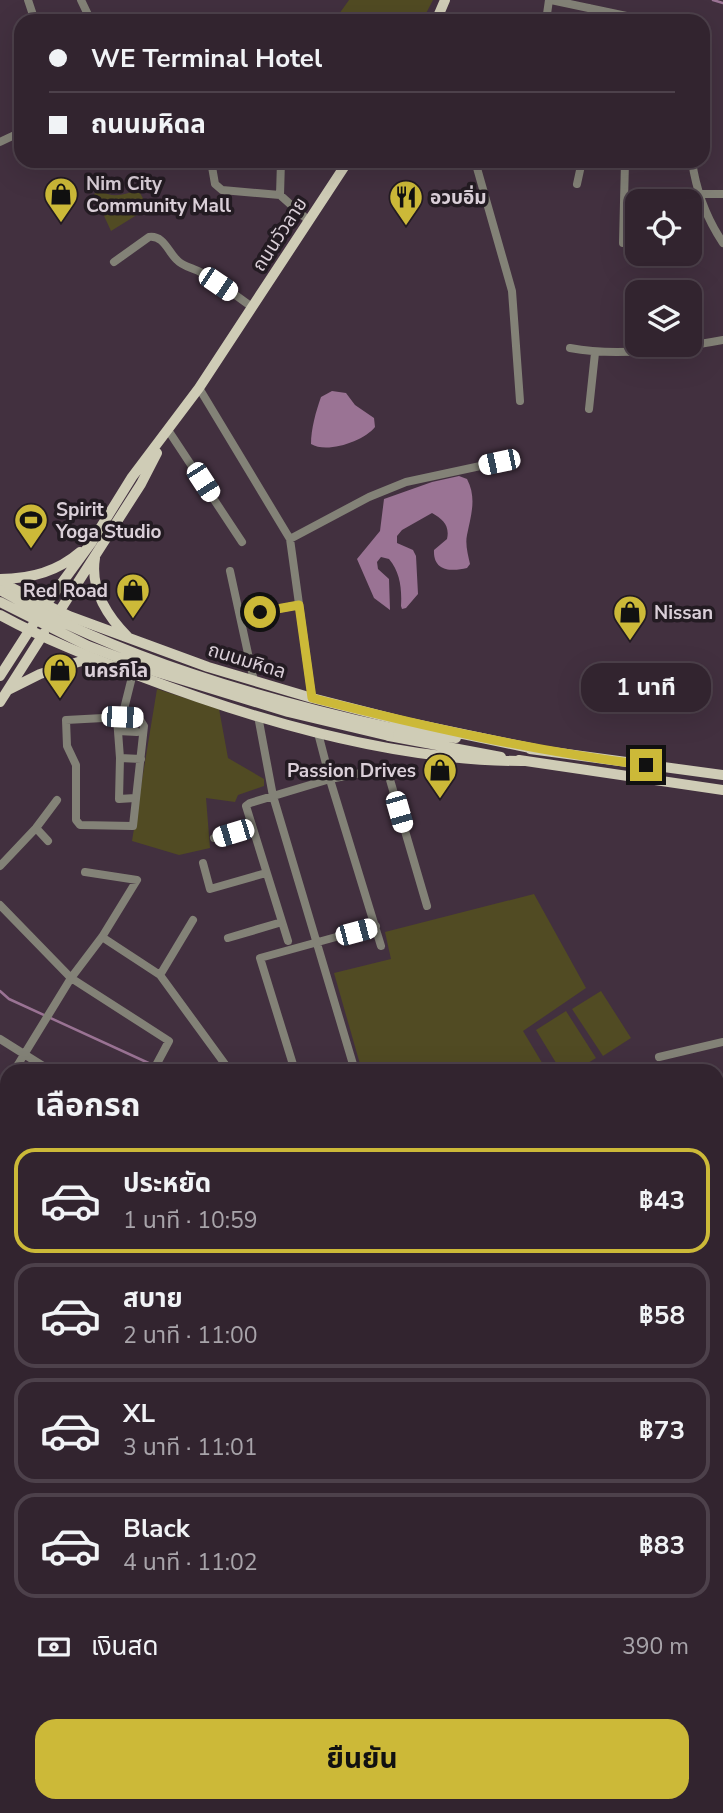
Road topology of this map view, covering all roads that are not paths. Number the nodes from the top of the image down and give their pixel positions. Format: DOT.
graph roads {
  1 [pos="550,0"];
  2 [pos="589,8"];
  3 [pos="589,14"];
  4 [pos="617,14"];
  5 [pos="212,168"];
  6 [pos="282,168"];
  7 [pos="343,168"];
  8 [pos="477,168"];
  9 [pos="580,168"];
  10 [pos="625,168"];
  11 [pos="693,168"];
  12 [pos="577,184"];
  13 [pos="698,189"];
  14 [pos="702,194"];
  15 [pos="723,194"];
  16 [pos="281,195"];
  17 [pos="702,201"];
  18 [pos="309,220"];
  19 [pos="622,243"];
  20 [pos="723,243"];
  21 [pos="114,262"];
  22 [pos="252,307"];
  23 [pos="723,340"];
  24 [pos="570,348"];
  25 [pos="595,352"];
  26 [pos="199,388"];
  27 [pos="520,401"];
  28 [pos="590,409"];
  29 [pos="169,430"];
  30 [pos="499,462"];
  31 [pos="290,539"];
  32 [pos="242,542"];
  33 [pos="91,543"];
  34 [pos="96,554"];
  35 [pos="230,571"];
  36 [pos="0,580"];
  37 [pos="0,590"];
  38 [pos="0,602"];
  39 [pos="299,605"];
  40 [pos="45,606"];
  41 [pos="59,612"];
  42 [pos="0,615"];
  43 [pos="240,616"];
  44 [pos="30,631"];
  45 [pos="42,637"];
  46 [pos="131,641"];
  47 [pos="92,657"];
  48 [pos="185,659"];
  49 [pos="133,673"];
  50 [pos="0,676"];
  51 [pos="254,681"];
  52 [pos="174,689"];
  53 [pos="7,691"];
  54 [pos="312,698"];
  55 [pos="0,702"];
  56 [pos="258,716"];
  57 [pos="120,717"];
  58 [pos="118,731"];
  59 [pos="137,732"];
  60 [pos="390,732"];
  61 [pos="318,733"];
  62 [pos="535,749"];
  63 [pos="120,758"];
  64 [pos="141,759"];
  65 [pos="526,761"];
  66 [pos="723,775"];
  67 [pos="330,779"];
  68 [pos="723,790"];
  69 [pos="273,796"];
  70 [pos="135,798"];
  71 [pos="57,800"];
  72 [pos="252,827"];
  73 [pos="36,828"];
  74 [pos="214,838"];
  75 [pos="48,841"];
  76 [pos="202,863"];
  77 [pos="0,866"];
  78 [pos="85,872"];
  79 [pos="266,873"];
  80 [pos="0,905"];
  81 [pos="427,906"];
  82 [pos="193,920"];
  83 [pos="282,922"];
  84 [pos="376,926"];
  85 [pos="102,937"];
  86 [pos="228,938"];
  87 [pos="288,941"];
  88 [pos="317,942"];
  89 [pos="381,946"];
  90 [pos="160,975"];
  91 [pos="71,978"];
  92 [pos="0,1039"];
  93 [pos="723,1042"];
  94 [pos="24,1054"];
  95 [pos="659,1057"];
  96 [pos="18,1064"];
  97 [pos="40,1064"];
  98 [pos="157,1064"];
  99 [pos="225,1064"];
  100 [pos="293,1064"];
  101 [pos="353,1064"];
  1 -- 2 [label="street"];
  2 -- 3 [label="street"];
  2 -- 4 [label="street"];
  5 -- 16 [label="street"];
  6 -- 16 [label="street"];
  7 -- 18 [label="main road, ถนนวัวลาย"];
  8 -- 27 [label="street"];
  9 -- 12 [label="street"];
  10 -- 19 [label="street"];
  11 -- 13 [label="street"];
  14 -- 15 [label="street"];
  16 -- 18 [label="street"];
  17 -- 20 [label="street"];
  18 -- 22 [label="main road, ถนนวัวลาย"];
  21 -- 22 [label="street"];
  22 -- 26 [label="main road, ถนนวัวลาย"];
  23 -- 25 [label="street"];
  24 -- 25 [label="street"];
  25 -- 28 [label="street"];
  26 -- 29 [label="main road, ถนนวัวลาย"];
  26 -- 31 [label="street"];
  29 -- 32 [label="street"];
  29 -- 33 [label="main road, ถนนวัวลาย"];
  29 -- 34 [label="main road, ถนนวัวลาย"];
  30 -- 31 [label="street"];
  31 -- 39 [label="street"];
  33 -- 36 [label="main road"];
  33 -- 40 [label="main road, ถนนวัวลาย"];
  34 -- 41 [label="main road, ถนนวัวลาย"];
  34 -- 46 [label="main road"];
  35 -- 43 [label="street"];
  36 -- 40 [label="main road, ถนนมหิดล"];
  37 -- 60 [label="main road, ถนนมหิดล, bridge"];
  38 -- 60 [label="main road, ถนนมหิดล, bridge"];
  39 -- 43 [label="street"];
  39 -- 54 [label="street"];
  40 -- 41 [label="main road, ถนนมหิดล"];
  40 -- 44 [label="main road, ถนนวัวลาย"];
  41 -- 45 [label="main road, ถนนวัวลาย"];
  41 -- 46 [label="main road, ถนนมหิดล"];
  42 -- 44 [label="main road, ถนนมหิดล"];
  43 -- 51 [label="street"];
  44 -- 45 [label="main road, ถนนมหิดล"];
  44 -- 50 [label="main road, ถนนวัวลาย"];
  45 -- 47 [label="main road, ถนนมหิดล"];
  45 -- 53 [label="main road, ถนนวัวลาย"];
  46 -- 48 [label="main road, ถนนมหิดล"];
  47 -- 49 [label="main road, ถนนมหิดล"];
  47 -- 53 [label="main road"];
  48 -- 51 [label="main road, ถนนมหิดล"];
  48 -- 52 [label="main road"];
  49 -- 52 [label="main road, ถนนมหิดล"];
  49 -- 57 [label="street"];
  51 -- 54 [label="main road, ถนนมหิดล"];
  52 -- 56 [label="main road, ถนนมหิดล"];
  53 -- 55 [label="main road, ถนนวัวลาย"];
  54 -- 62 [label="main road, ถนนมหิดล"];
  56 -- 61 [label="main road, ถนนมหิดล"];
  56 -- 69 [label="street"];
  57 -- 58 [label="street"];
  57 -- 64 [label="street"];
  57 -- 70 [label="street"];
  58 -- 59 [label="street"];
  58 -- 63 [label="street"];
  60 -- 62 [label="main road, ถนนมหิดล"];
  60 -- 65 [label="main road, ถนนมหิดล"];
  61 -- 65 [label="main road, ถนนมหิดล"];
  61 -- 67 [label="street"];
  62 -- 66 [label="main road, ถนนมหิดล"];
  63 -- 64 [label="street"];
  63 -- 70 [label="street"];
  64 -- 70 [label="street"];
  65 -- 68 [label="main road, ถนนมหิดล"];
  67 -- 69 [label="street"];
  67 -- 81 [label="street"];
  67 -- 84 [label="street"];
  69 -- 72 [label="street"];
  69 -- 88 [label="street"];
  71 -- 73 [label="street"];
  72 -- 74 [label="street"];
  72 -- 79 [label="street"];
  73 -- 75 [label="street"];
  73 -- 77 [label="street"];
  76 -- 79 [label="street"];
  78 -- 85 [label="street"];
  79 -- 83 [label="street"];
  80 -- 91 [label="street"];
  82 -- 90 [label="street"];
  83 -- 86 [label="street"];
  83 -- 87 [label="street"];
  84 -- 88 [label="street"];
  84 -- 89 [label="street"];
  85 -- 90 [label="street"];
  85 -- 91 [label="street"];
  88 -- 100 [label="street"];
  88 -- 101 [label="street"];
  90 -- 99 [label="street"];
  91 -- 94 [label="street"];
  91 -- 98 [label="street"];
  92 -- 94 [label="street"];
  93 -- 95 [label="street"];
  94 -- 96 [label="street"];
  94 -- 97 [label="street"];
}
